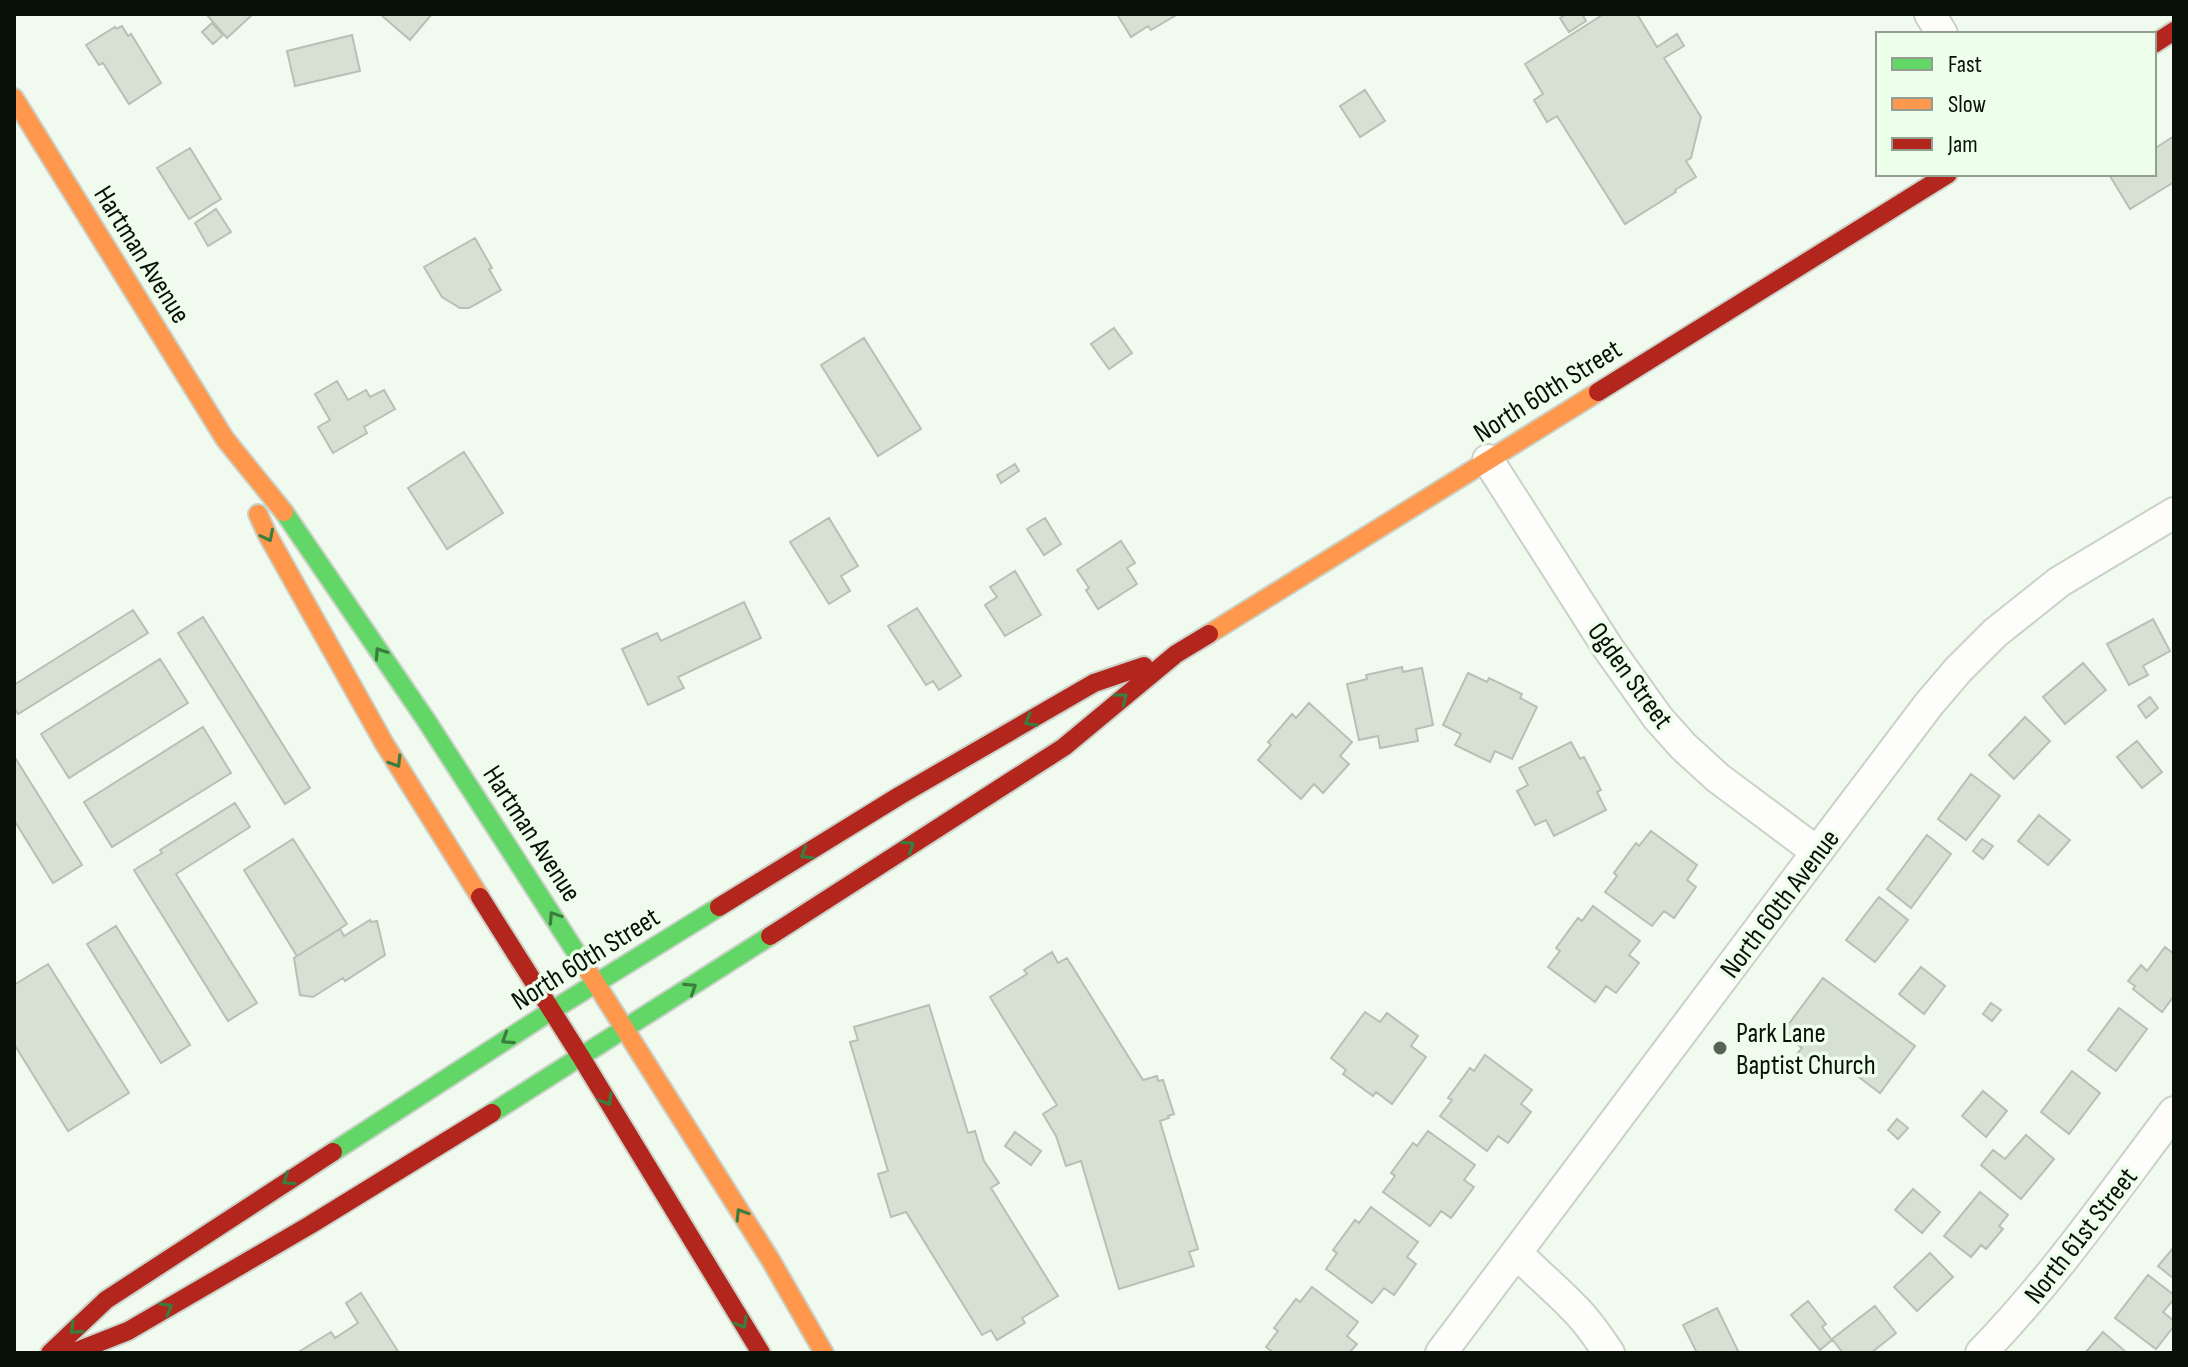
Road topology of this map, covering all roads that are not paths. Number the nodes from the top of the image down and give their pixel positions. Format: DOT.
graph roads {
  1 [pos="1930,14"];
  2 [pos="2174,31"];
  3 [pos="1941,32"];
  4 [pos="2156,43"];
  5 [pos="14,98"];
  6 [pos="1945,176"];
  7 [pos="225,439"];
  8 [pos="1488,460"];
  9 [pos="2174,513"];
  10 [pos="1176,654"];
  11 [pos="1817,852"];
  12 [pos="596,983"];
  13 [pos="551,1011"];
  14 [pos="625,1030"];
  15 [pos="581,1057"];
  16 [pos="2174,1112"];
  17 [pos="1517,1253"];
  18 [pos="49,1353"];
  19 [pos="72,1353"];
  20 [pos="761,1353"];
  21 [pos="824,1353"];
  22 [pos="1441,1353"];
  23 [pos="1609,1353"];
  24 [pos="1981,1353"];
  1 -- 3 [label="street"];
  2 -- 4 [label="main road"];
  5 -- 7 [label="main road, Hartman Avenue"];
  6 -- 8 [label="main road, North 60th Street"];
  12 -- 7 [label="main road, Hartman Avenue, one-way"];
  7 -- 13 [label="main road, Hartman Avenue, one-way"];
  8 -- 10 [label="main road, North 60th Street"];
  8 -- 11 [label="street, Ogden Street"];
  9 -- 11 [label="street, North 60th Avenue"];
  10 -- 12 [label="main road, North 60th Street, one-way"];
  14 -- 10 [label="main road, North 60th Street, one-way"];
  11 -- 17 [label="street, North 60th Avenue"];
  12 -- 13 [label="main road, North 60th Street"];
  12 -- 14 [label="main road, Hartman Avenue"];
  13 -- 15 [label="main road, Hartman Avenue"];
  13 -- 18 [label="main road, North 60th Street, one-way"];
  14 -- 15 [label="main road, North 60th Street"];
  21 -- 14 [label="main road, Hartman Avenue, one-way"];
  19 -- 15 [label="main road, North 60th Street, one-way"];
  15 -- 20 [label="main road, Hartman Avenue, one-way"];
  16 -- 24 [label="street, North 61st Street"];
  17 -- 22 [label="street, North 60th Avenue"];
  17 -- 23 [label="street"];
}
